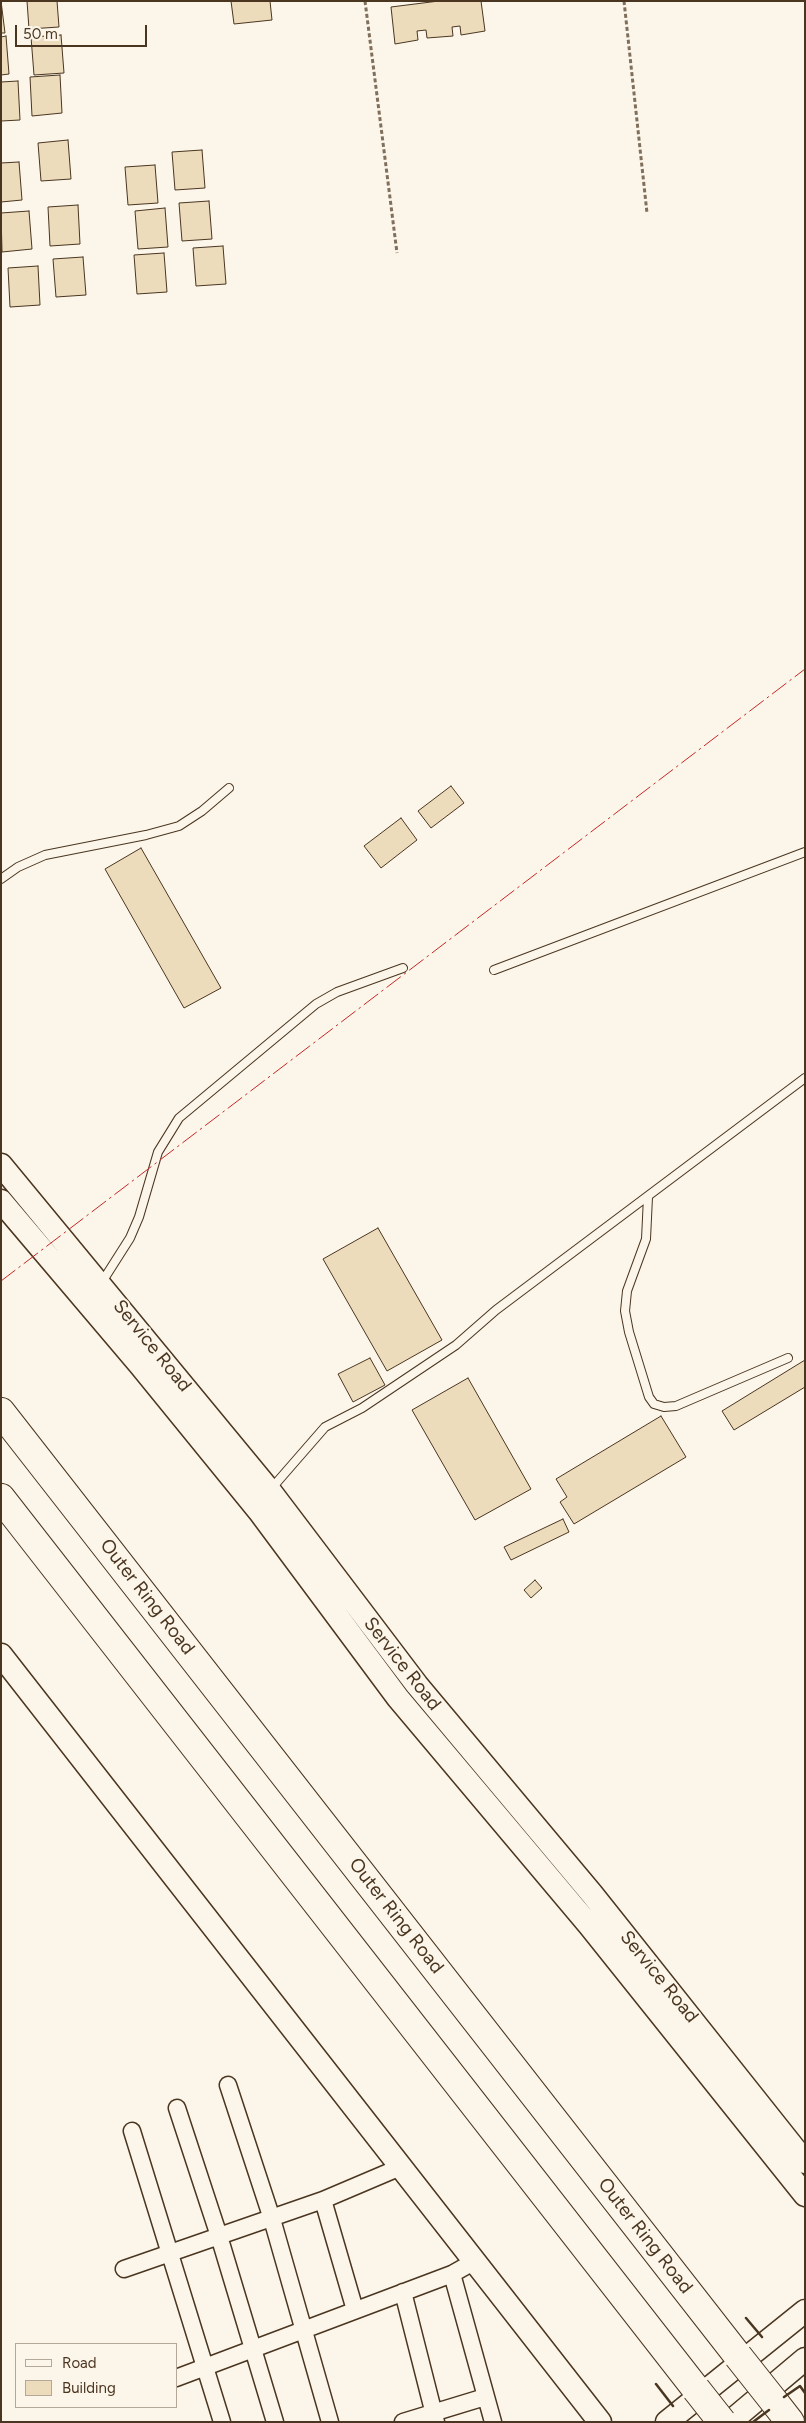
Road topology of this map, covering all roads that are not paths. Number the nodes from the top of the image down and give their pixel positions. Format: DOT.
graph roads {
  1 [pos="229,788"];
  2 [pos="805,852"];
  3 [pos="1,879"];
  4 [pos="403,968"];
  5 [pos="494,970"];
  6 [pos="805,1078"];
  7 [pos="1,1165"];
  8 [pos="648,1197"];
  9 [pos="1,1201"];
  10 [pos="101,1284"];
  11 [pos="788,1358"];
  12 [pos="1,1412"];
  13 [pos="270,1491"];
  14 [pos="1,1498"];
  15 [pos="1,1655"];
  16 [pos="228,2085"];
  17 [pos="177,2108"];
  18 [pos="132,2131"];
  19 [pos="805,2162"];
  20 [pos="403,2166"];
  21 [pos="805,2195"];
  22 [pos="322,2200"];
  23 [pos="272,2219"];
  24 [pos="219,2236"];
  25 [pos="170,2254"];
  26 [pos="475,2260"];
  27 [pos="124,2269"];
  28 [pos="452,2274"];
  29 [pos="403,2292"];
  30 [pos="355,2310"];
  31 [pos="805,2311"];
  32 [pos="304,2330"];
  33 [pos="252,2350"];
  34 [pos="805,2359"];
  35 [pos="206,2366"];
  36 [pos="178,2377"];
  37 [pos="486,2397"];
  38 [pos="783,2413"];
  39 [pos="434,2417"];
  40 [pos="222,2422"];
  41 [pos="275,2422"];
  42 [pos="330,2422"];
  43 [pos="403,2422"];
  44 [pos="493,2422"];
  45 [pos="600,2422"];
  46 [pos="667,2422"];
  47 [pos="722,2422"];
  48 [pos="730,2422"];
  1 -- 3 [label="lane"];
  2 -- 5 [label="lane"];
  4 -- 10 [label="lane"];
  6 -- 8 [label="lane"];
  7 -- 10 [label="main road, Service Road"];
  8 -- 11 [label="lane"];
  8 -- 13 [label="lane"];
  9 -- 21 [label="main road"];
  10 -- 13 [label="main road, Service Road"];
  12 -- 38 [label="highway, Outer Ring Road, bridge"];
  13 -- 19 [label="main road, Service Road"];
  14 -- 47 [label="highway, bridge"];
  15 -- 20 [label="main road"];
  16 -- 23 [label="street"];
  17 -- 24 [label="street"];
  18 -- 25 [label="street"];
  20 -- 22 [label="street"];
  20 -- 26 [label="main road"];
  22 -- 23 [label="street"];
  22 -- 30 [label="street"];
  23 -- 24 [label="street"];
  23 -- 32 [label="street"];
  24 -- 25 [label="street"];
  24 -- 33 [label="street"];
  25 -- 27 [label="street"];
  25 -- 35 [label="street"];
  26 -- 28 [label="street"];
  26 -- 45 [label="main road"];
  28 -- 29 [label="street"];
  28 -- 37 [label="street"];
  29 -- 30 [label="street"];
  29 -- 39 [label="street"];
  30 -- 32 [label="street"];
  31 -- 46 [label="main road"];
  32 -- 33 [label="street"];
  32 -- 42 [label="street"];
  33 -- 35 [label="street"];
  33 -- 41 [label="street"];
  34 -- 48 [label="main road"];
  35 -- 36 [label="street"];
  35 -- 40 [label="street"];
  37 -- 39 [label="street"];
  37 -- 44 [label="street"];
  39 -- 43 [label="street"];
}
